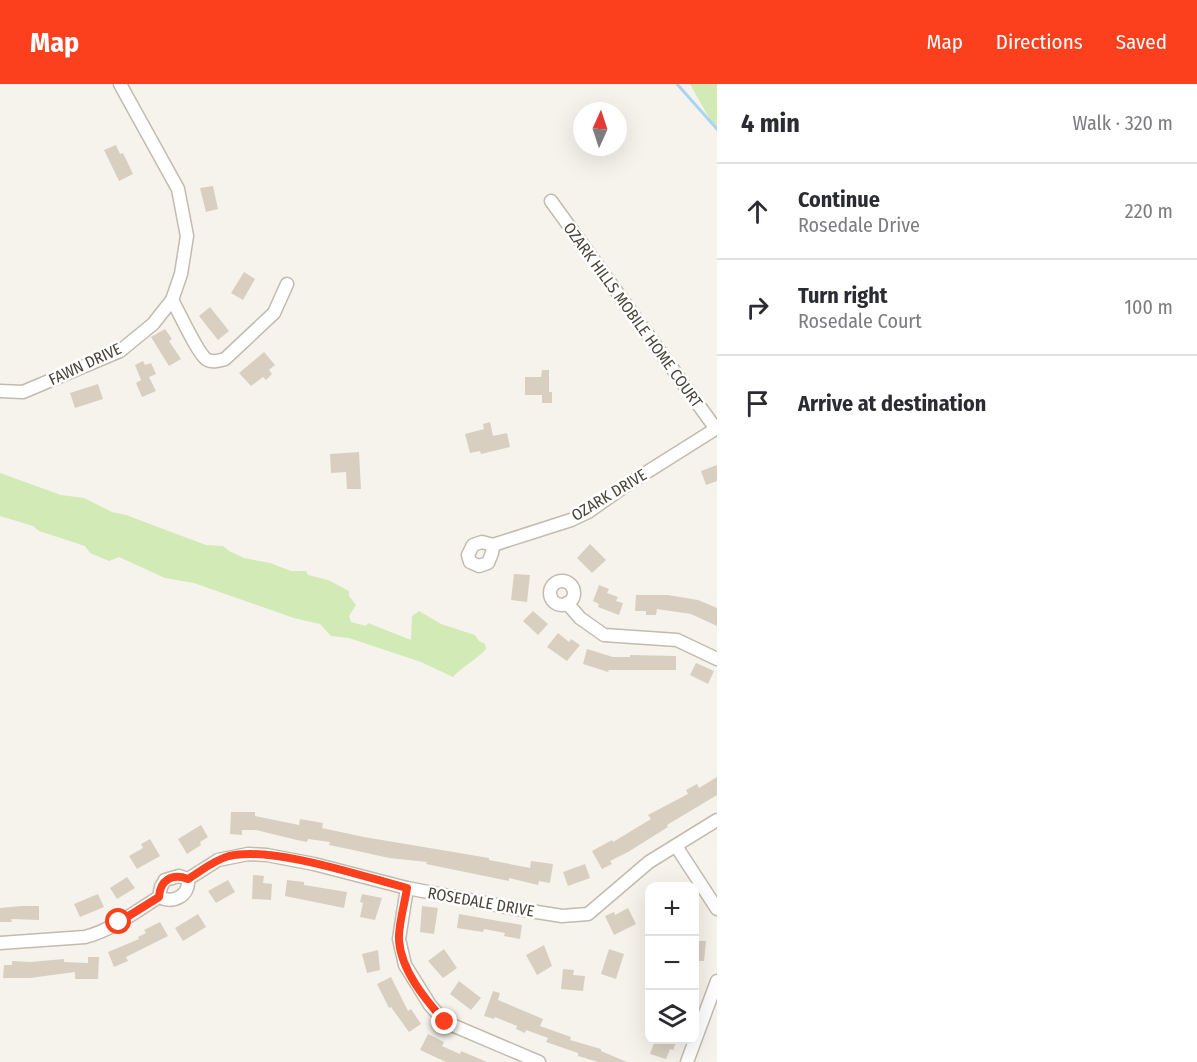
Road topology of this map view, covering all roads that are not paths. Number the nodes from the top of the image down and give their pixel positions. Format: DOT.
graph roads {
  1 [pos="120,84"];
  2 [pos="551,201"];
  3 [pos="287,284"];
  4 [pos="172,300"];
  5 [pos="0,391"];
  6 [pos="717,429"];
  7 [pos="493,545"];
  8 [pos="567,603"];
  9 [pos="717,659"];
  10 [pos="717,820"];
  11 [pos="676,846"];
  12 [pos="188,879"];
  13 [pos="407,888"];
  14 [pos="159,897"];
  15 [pos="717,909"];
  16 [pos="0,943"];
  17 [pos="717,981"];
  18 [pos="539,1062"];
  19 [pos="687,1062"];
  1 -- 4 [label="street, FAWN DRIVE"];
  2 -- 6 [label="street, OZARK HILLS MOBILE HOME COURT"];
  3 -- 4 [label="street"];
  4 -- 5 [label="street, FAWN DRIVE"];
  6 -- 7 [label="street, OZARK DRIVE"];
  8 -- 9 [label="street"];
  10 -- 11 [label="street, ROSEDALE DRIVE"];
  11 -- 13 [label="street, ROSEDALE DRIVE"];
  11 -- 15 [label="street"];
  12 -- 13 [label="street, ROSEDALE DRIVE"];
  12 -- 14 [label="street, ROSEDALE DRIVE"];
  12 -- 14 [label="street, ROSEDALE DRIVE"];
  13 -- 18 [label="street"];
  14 -- 16 [label="street, ROSEDALE DRIVE"];
  17 -- 19 [label="street"];
}
